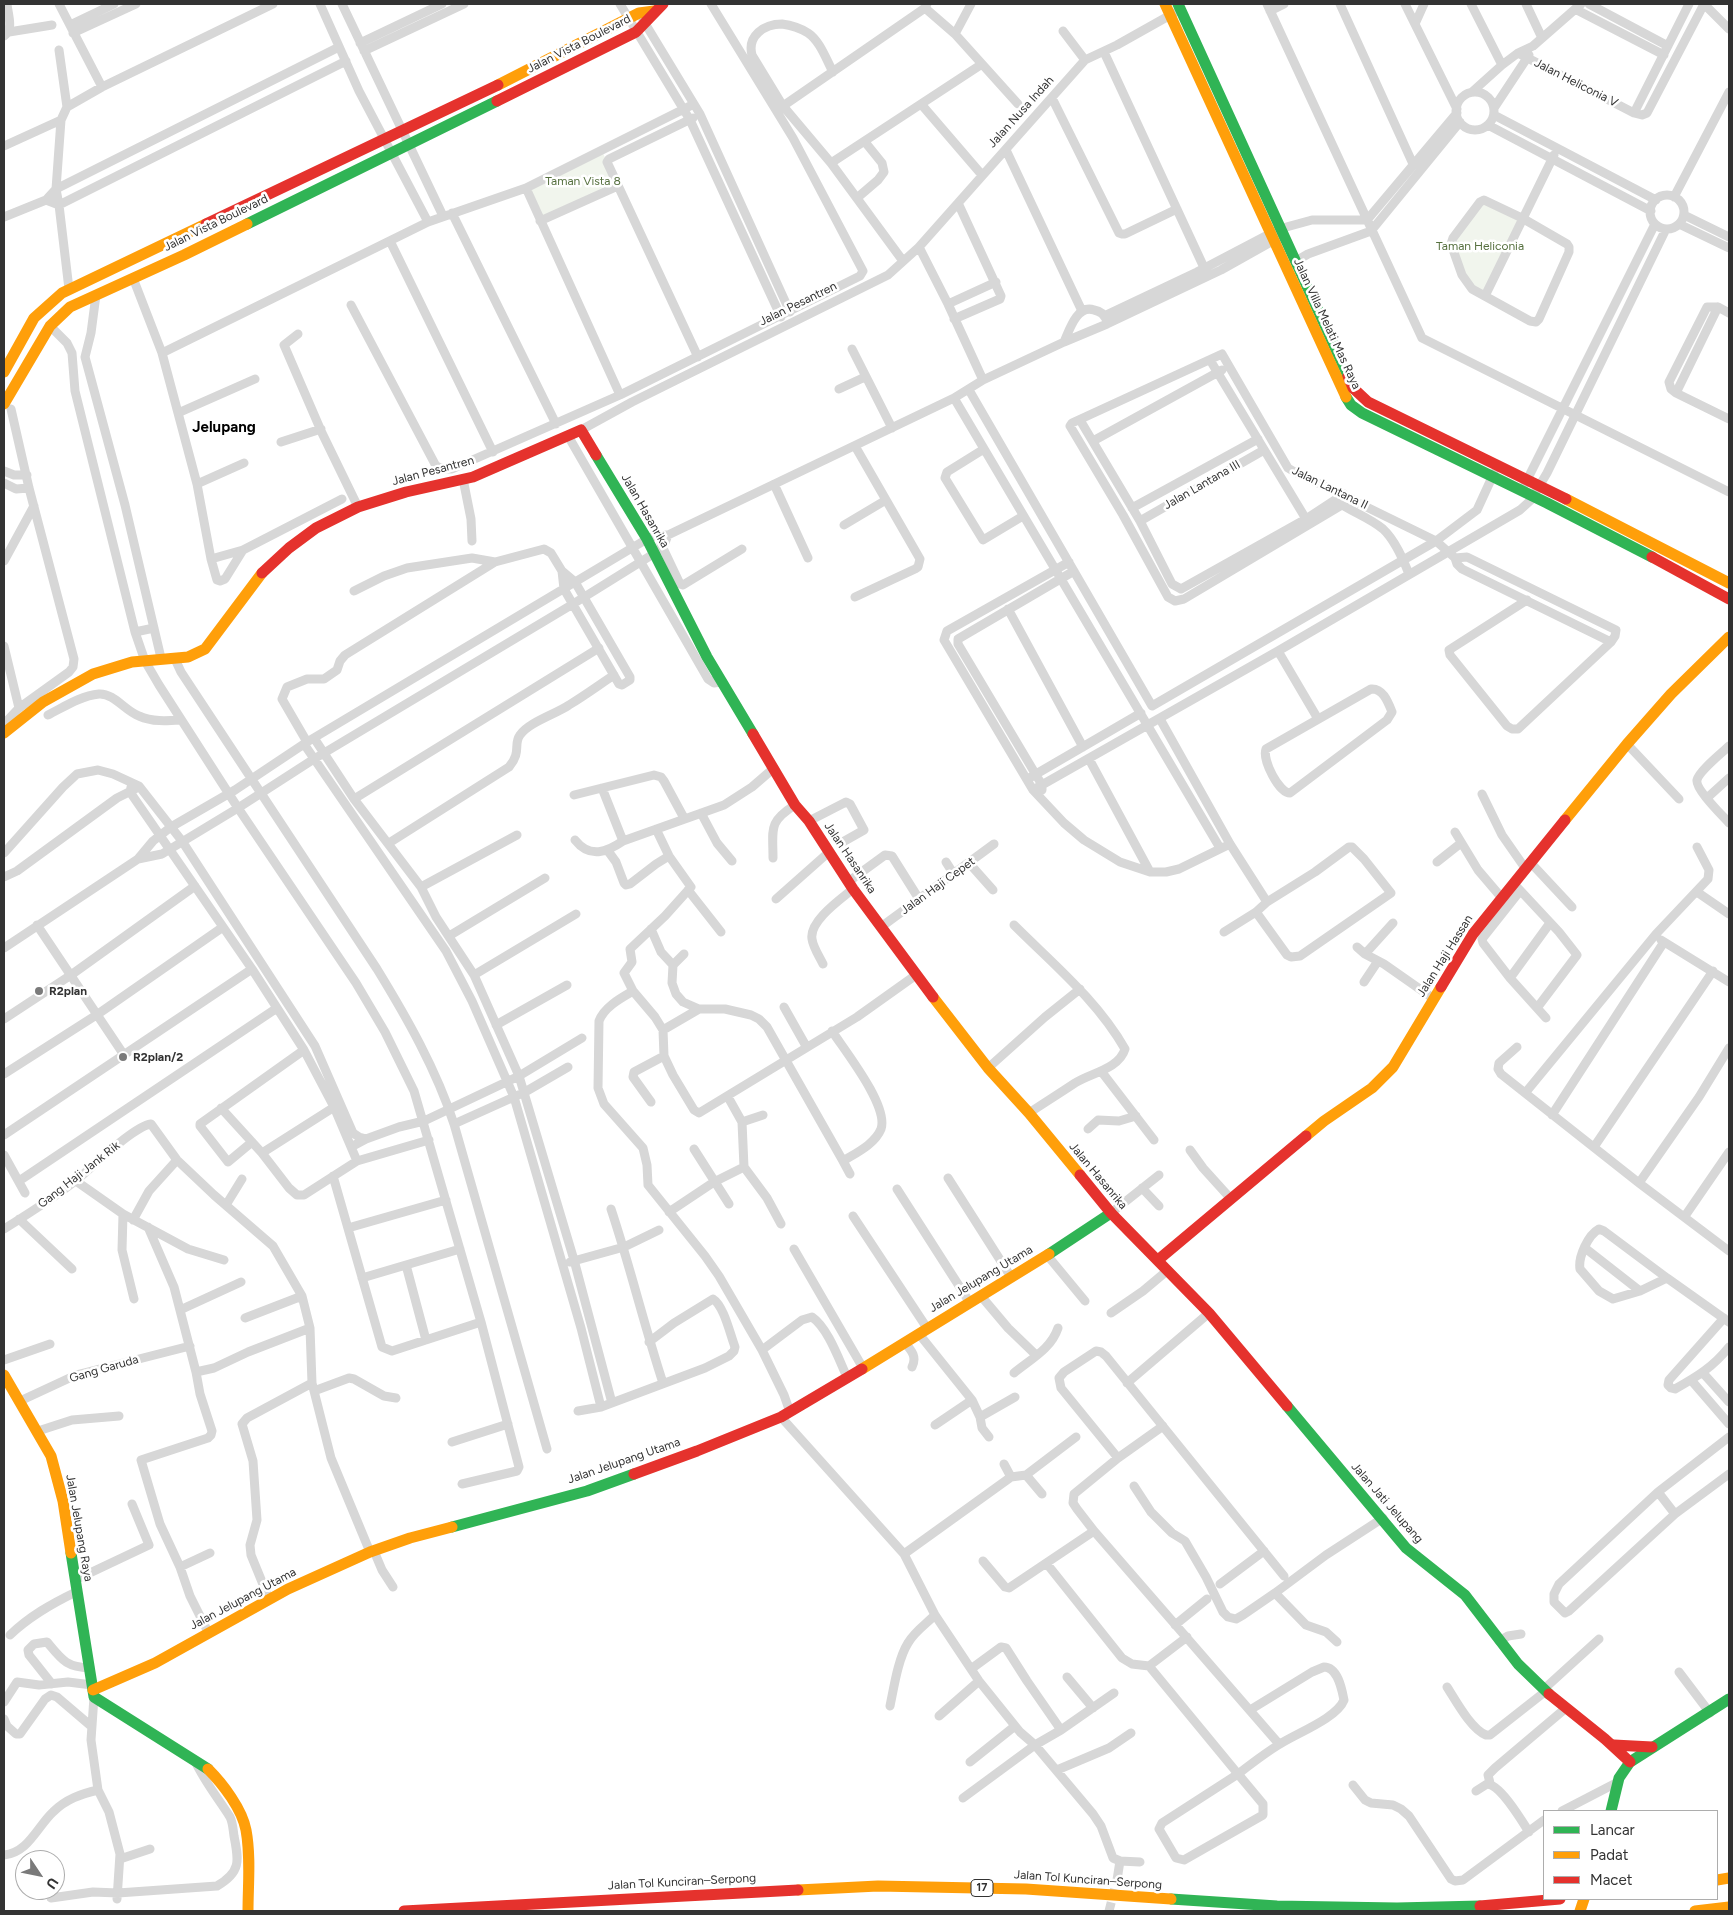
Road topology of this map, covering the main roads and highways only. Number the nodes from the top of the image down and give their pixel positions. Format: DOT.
graph roads {
  1 [pos="1165,4"];
  2 [pos="659,8"];
  3 [pos="1176,10"];
  4 [pos="1276,235"];
  5 [pos="69,289"];
  6 [pos="70,307"];
  7 [pos="34,318"];
  8 [pos="50,326"];
  9 [pos="4,372"];
  10 [pos="7,407"];
  11 [pos="1365,407"];
  12 [pos="581,430"];
  13 [pos="1537,491"];
  14 [pos="1672,553"];
  15 [pos="1666,564"];
  16 [pos="1729,583"];
  17 [pos="1729,599"];
  18 [pos="1729,637"];
  19 [pos="4,733"];
  20 [pos="1111,1213"];
  21 [pos="1158,1260"];
  22 [pos="4,1374"];
  23 [pos="93,1691"];
  24 [pos="1729,1699"];
  25 [pos="1614,1745"];
  26 [pos="1652,1747"];
  27 [pos="1630,1762"];
  28 [pos="1611,1810"];
  29 [pos="1550,1900"];
  30 [pos="1729,1907"];
  31 [pos="248,1911"];
  32 [pos="404,1911"];
  33 [pos="1695,1911"];
  1 -- 3 [label="main road, Jalan Villa Melati Mas Raya"];
  2 -- 5 [label="main road, Jalan Vista Boulevard"];
  2 -- 6 [label="main road, Jalan Vista Boulevard"];
  3 -- 4 [label="main road, Jalan Villa Melati Mas Raya"];
  4 -- 11 [label="main road, Jalan Villa Melati Mas Raya"];
  4 -- 11 [label="main road, Jalan Villa Melati Mas Raya"];
  5 -- 6 [label="main road"];
  5 -- 7 [label="main road, Jalan Vista Boulevard"];
  6 -- 8 [label="main road, Jalan Vista Boulevard"];
  7 -- 8 [label="main road"];
  7 -- 9 [label="main road, Jalan Vista Boulevard"];
  8 -- 10 [label="main road, Jalan Vista Boulevard"];
  11 -- 13 [label="main road, Jalan Villa Melati Mas Raya"];
  12 -- 19 [label="main road, Jalan Pesantren"];
  12 -- 20 [label="main road, Jalan Hasanrika"];
  13 -- 14 [label="main road, Jalan Villa Melati Mas Raya"];
  13 -- 15 [label="main road, Jalan Villa Melati Mas Raya"];
  14 -- 15 [label="main road"];
  14 -- 16 [label="main road, Jalan Villa Melati Mas Raya"];
  15 -- 17 [label="main road, Jalan Villa Melati Mas Raya"];
  18 -- 21 [label="main road, Jalan Haji Hassan"];
  20 -- 21 [label="main road, Jalan Hasanrika"];
  20 -- 23 [label="main road, Jalan Jelupang Utama"];
  21 -- 25 [label="main road, Jalan Jati Jelupang"];
  22 -- 23 [label="main road, Jalan Jelupang Raya"];
  23 -- 31 [label="main road"];
  24 -- 26 [label="main road"];
  25 -- 26 [label="main road"];
  25 -- 27 [label="main road, Jalan Jati Jelupang"];
  26 -- 27 [label="main road"];
  27 -- 28 [label="main road"];
  29 -- 32 [label="main road, Jalan Tol Kunciran–Serpong / 17"];
  30 -- 33 [label="main road"];
}
